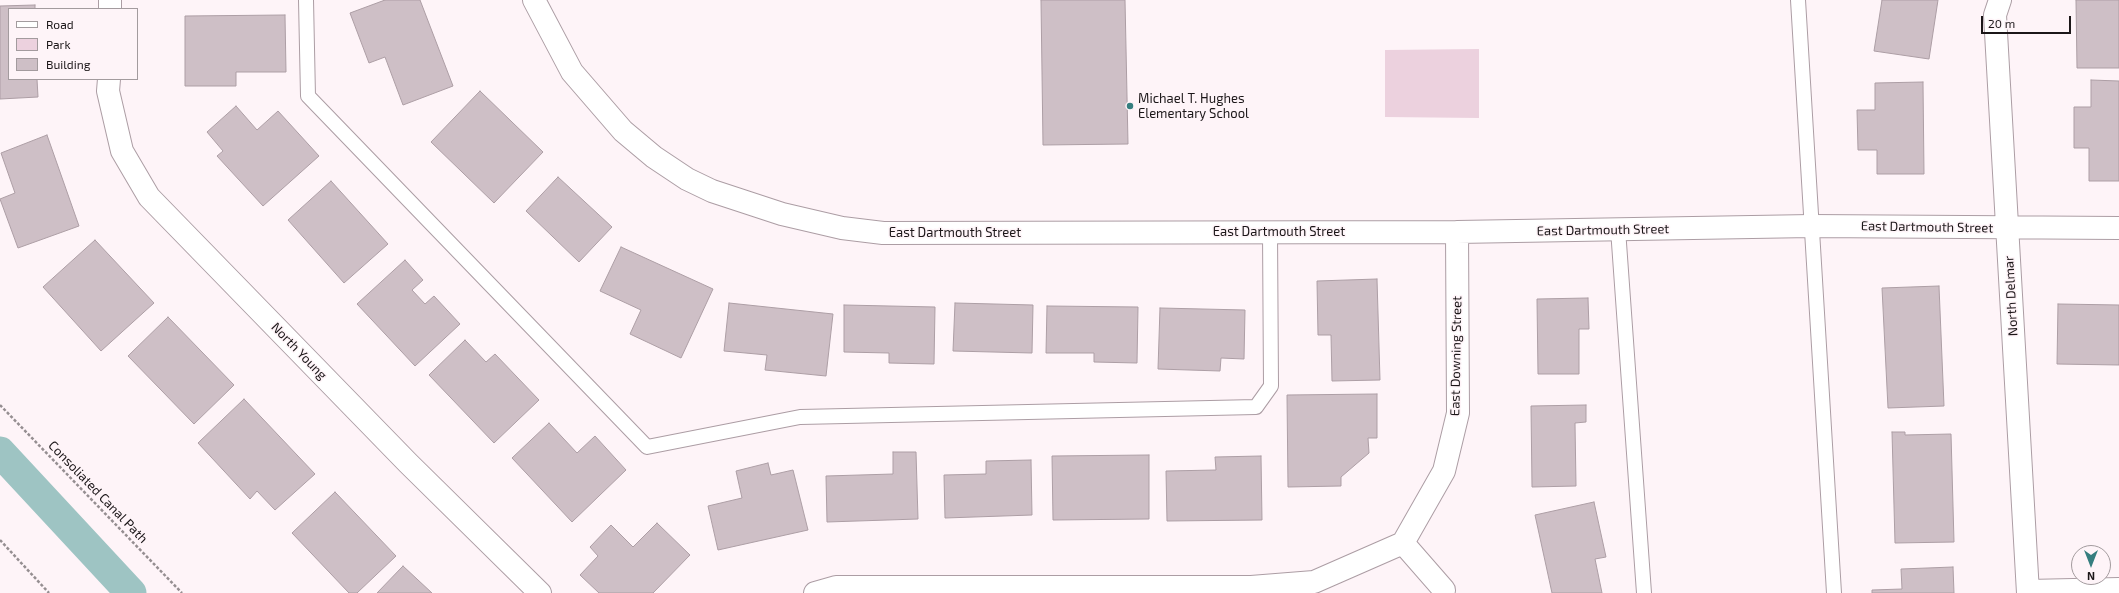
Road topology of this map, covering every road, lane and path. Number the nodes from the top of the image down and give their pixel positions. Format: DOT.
graph roads {
  1 [pos="306,0"];
  2 [pos="534,0"];
  3 [pos="1798,0"];
  4 [pos="2000,0"];
  5 [pos="109,80"];
  6 [pos="1811,226"];
  7 [pos="2007,228"];
  8 [pos="2119,228"];
  9 [pos="1618,229"];
  10 [pos="1270,232"];
  11 [pos="1457,232"];
  12 [pos="0,405"];
  13 [pos="0,540"];
  14 [pos="1403,543"];
  15 [pos="2119,589"];
  16 [pos="838,590"];
  17 [pos="1444,590"];
  18 [pos="2028,592"];
  19 [pos="49,593"];
  20 [pos="182,593"];
  21 [pos="540,593"];
  22 [pos="815,593"];
  23 [pos="1644,593"];
  24 [pos="1834,593"];
  1 -- 10 [label="lane"];
  2 -- 10 [label="street, East Dartmouth Street"];
  3 -- 6 [label="lane"];
  4 -- 7 [label="street, North Delmar"];
  5 -- 21 [label="street, North Young"];
  6 -- 7 [label="street, East Dartmouth Street"];
  6 -- 9 [label="street, East Dartmouth Street"];
  6 -- 24 [label="lane"];
  7 -- 8 [label="street, East Dartmouth Street"];
  7 -- 18 [label="street, North Delmar"];
  9 -- 11 [label="street, East Dartmouth Street"];
  9 -- 23 [label="lane"];
  10 -- 11 [label="street, East Dartmouth Street"];
  11 -- 14 [label="street, East Downing Street"];
  12 -- 20 [label="path, Consoliated Canal Path"];
  13 -- 19 [label="path"];
  14 -- 16 [label="street"];
  14 -- 17 [label="street"];
  15 -- 18 [label="street"];
  16 -- 22 [label="street"];
}
